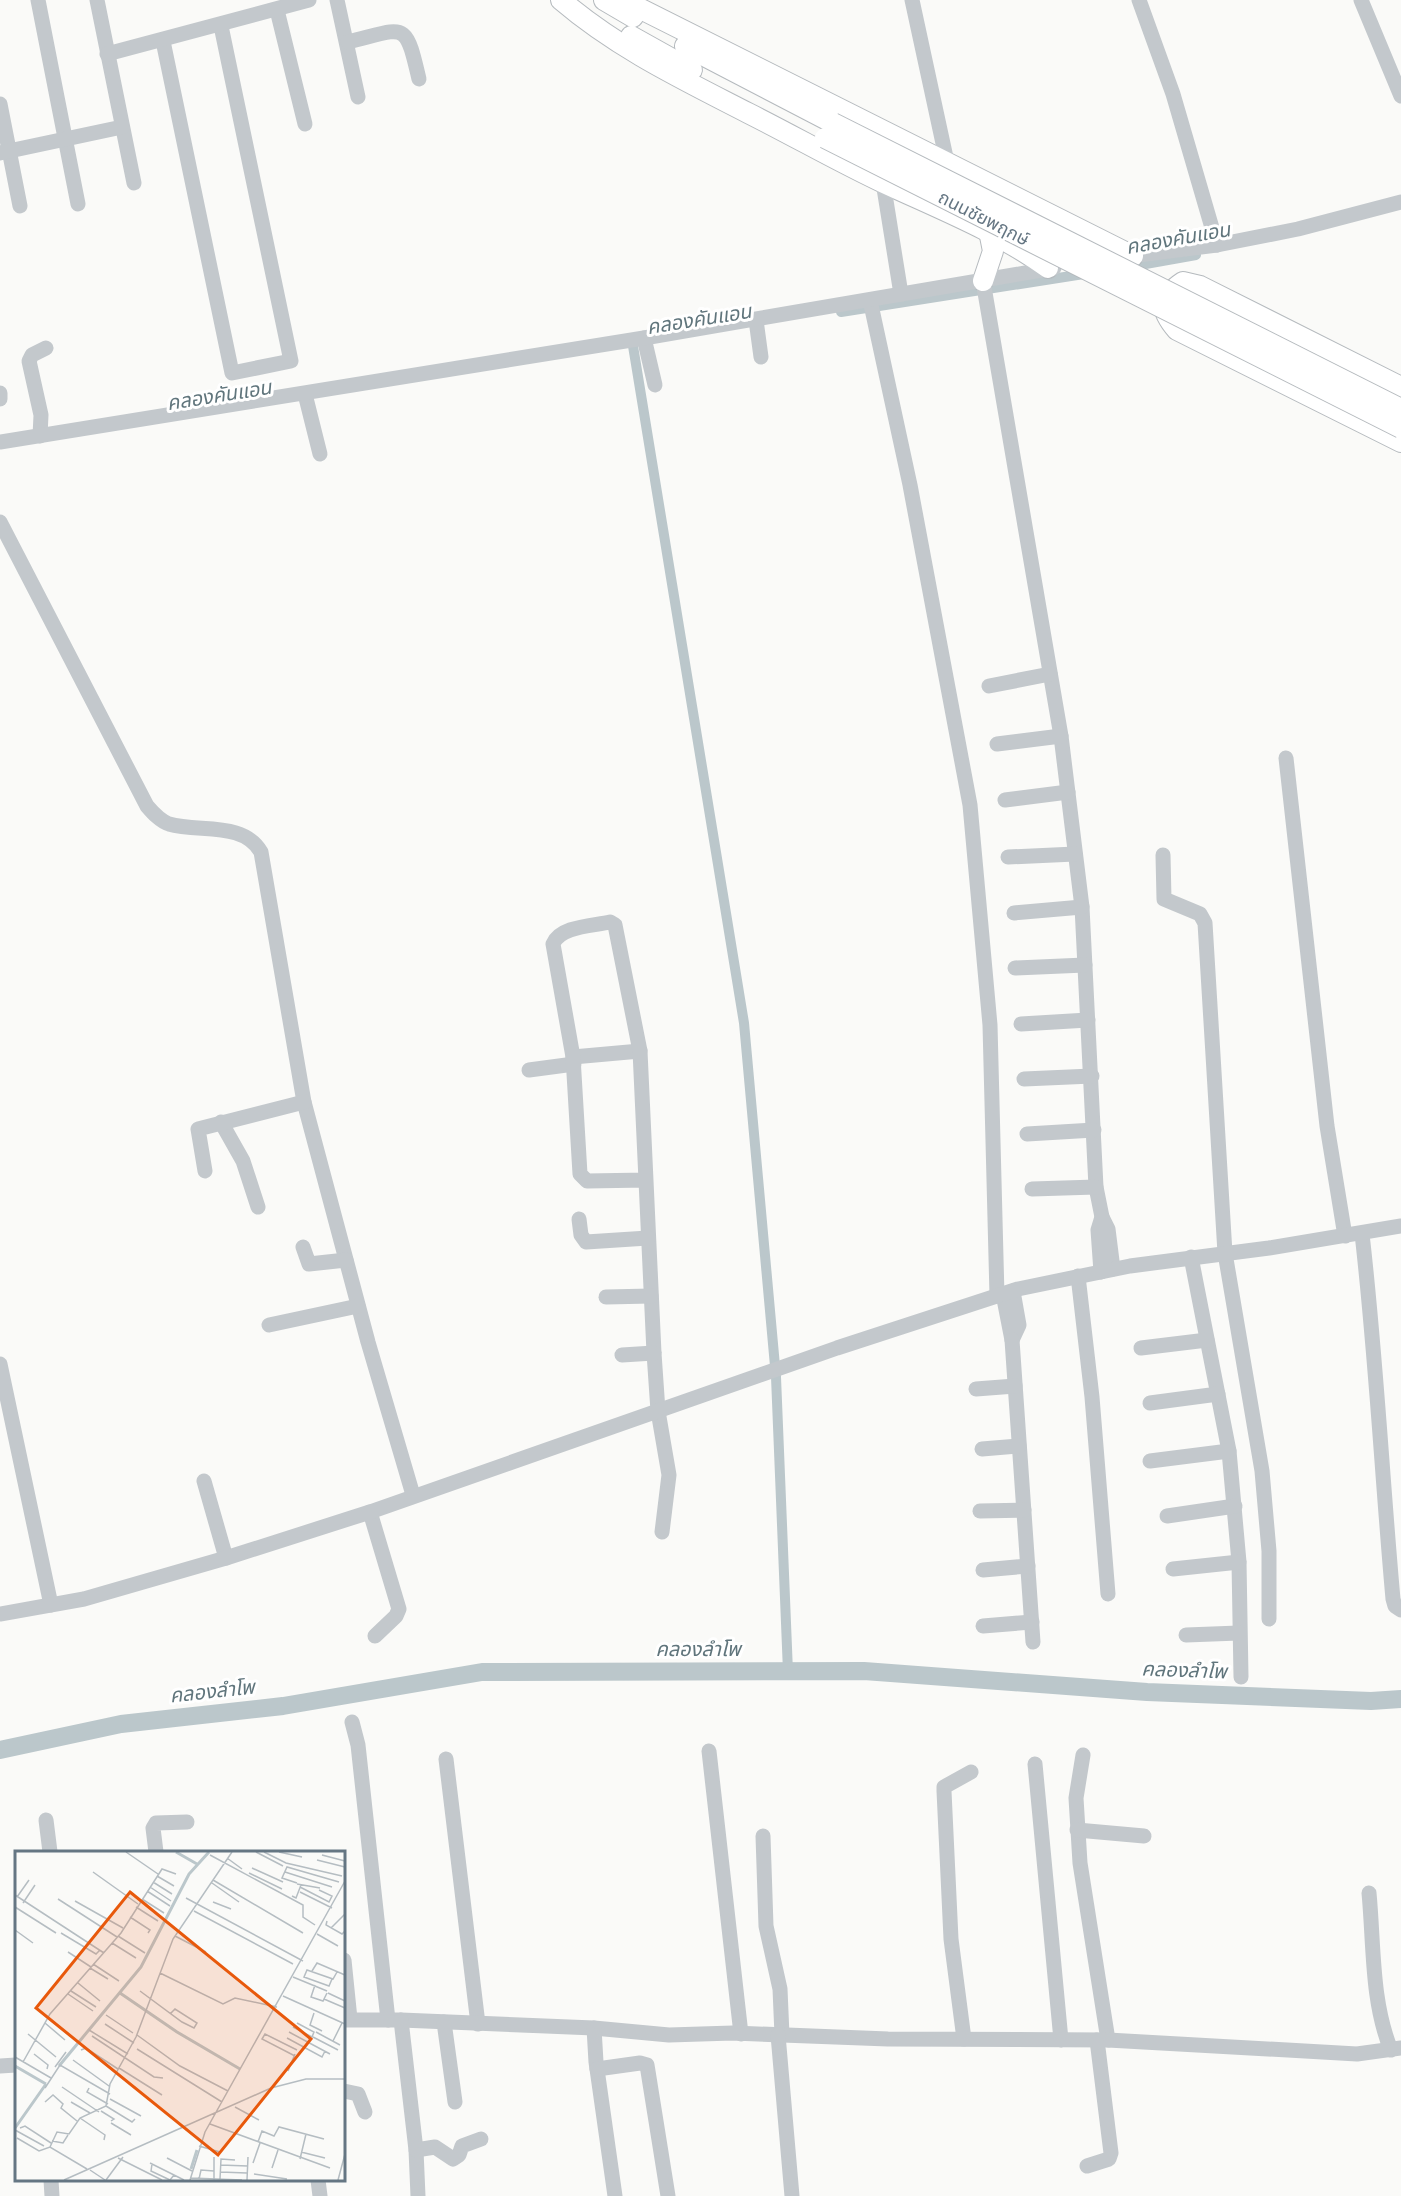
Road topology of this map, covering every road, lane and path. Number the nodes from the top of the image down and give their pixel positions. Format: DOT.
graph roads {
  1 [pos="38,0"];
  2 [pos="97,0"];
  3 [pos="309,0"];
  4 [pos="337,0"];
  5 [pos="561,0"];
  6 [pos="572,0"];
  7 [pos="604,0"];
  8 [pos="623,0"];
  9 [pos="912,0"];
  10 [pos="1139,0"];
  11 [pos="1361,0"];
  12 [pos="277,10"];
  13 [pos="221,26"];
  14 [pos="163,41"];
  15 [pos="348,42"];
  16 [pos="107,54"];
  17 [pos="419,80"];
  18 [pos="1401,96"];
  19 [pos="358,97"];
  20 [pos="0,104"];
  21 [pos="305,124"];
  22 [pos="122,127"];
  23 [pos="829,130"];
  24 [pos="66,138"];
  25 [pos="5,152"];
  26 [pos="947,162"];
  27 [pos="883,182"];
  28 [pos="134,183"];
  29 [pos="1026,201"];
  30 [pos="1401,202"];
  31 [pos="78,204"];
  32 [pos="20,206"];
  33 [pos="989,231"];
  34 [pos="1016,245"];
  35 [pos="1217,245"];
  36 [pos="1133,256"];
  37 [pos="1048,268"];
  38 [pos="984,291"];
  39 [pos="901,294"];
  40 [pos="870,301"];
  41 [pos="756,322"];
  42 [pos="644,341"];
  43 [pos="46,348"];
  44 [pos="760,352"];
  45 [pos="655,385"];
  46 [pos="1401,387"];
  47 [pos="0,393"];
  48 [pos="306,395"];
  49 [pos="0,399"];
  50 [pos="1401,408"];
  51 [pos="1401,428"];
  52 [pos="40,436"];
  53 [pos="0,442"];
  54 [pos="1401,442"];
  55 [pos="320,454"];
  56 [pos="0,522"];
  57 [pos="1050,674"];
  58 [pos="989,686"];
  59 [pos="1061,736"];
  60 [pos="997,744"];
  61 [pos="1286,758"];
  62 [pos="1068,792"];
  63 [pos="1005,800"];
  64 [pos="1075,854"];
  65 [pos="1163,855"];
  66 [pos="1008,857"];
  67 [pos="1082,907"];
  68 [pos="1014,913"];
  69 [pos="1085,965"];
  70 [pos="1015,968"];
  71 [pos="1088,1020"];
  72 [pos="1021,1024"];
  73 [pos="640,1051"];
  74 [pos="573,1060"];
  75 [pos="529,1070"];
  76 [pos="1092,1076"];
  77 [pos="1024,1079"];
  78 [pos="304,1102"];
  79 [pos="221,1122"];
  80 [pos="1094,1130"];
  81 [pos="1028,1134"];
  82 [pos="205,1171"];
  83 [pos="646,1180"];
  84 [pos="1096,1187"];
  85 [pos="1032,1189"];
  86 [pos="258,1207"];
  87 [pos="579,1219"];
  88 [pos="1401,1226"];
  89 [pos="1362,1233"];
  90 [pos="1345,1236"];
  91 [pos="648,1238"];
  92 [pos="303,1247"];
  93 [pos="1225,1253"];
  94 [pos="1191,1257"];
  95 [pos="346,1260"];
  96 [pos="1107,1270"];
  97 [pos="1078,1276"];
  98 [pos="1004,1294"];
  99 [pos="651,1296"];
  100 [pos="606,1297"];
  101 [pos="358,1306"];
  102 [pos="269,1325"];
  103 [pos="1207,1340"];
  104 [pos="1141,1348"];
  105 [pos="654,1353"];
  106 [pos="622,1355"];
  107 [pos="0,1364"];
  108 [pos="1015,1386"];
  109 [pos="976,1389"];
  110 [pos="1218,1394"];
  111 [pos="1150,1403"];
  112 [pos="657,1411"];
  113 [pos="1019,1446"];
  114 [pos="982,1449"];
  115 [pos="1229,1451"];
  116 [pos="1150,1461"];
  117 [pos="204,1481"];
  118 [pos="413,1495"];
  119 [pos="1235,1506"];
  120 [pos="1024,1509"];
  121 [pos="980,1511"];
  122 [pos="370,1512"];
  123 [pos="1167,1516"];
  124 [pos="662,1532"];
  125 [pos="226,1558"];
  126 [pos="1239,1562"];
  127 [pos="1028,1566"];
  128 [pos="1173,1569"];
  129 [pos="983,1570"];
  130 [pos="1108,1594"];
  131 [pos="51,1605"];
  132 [pos="1401,1610"];
  133 [pos="0,1614"];
  134 [pos="1269,1619"];
  135 [pos="1032,1622"];
  136 [pos="984,1626"];
  137 [pos="1239,1633"];
  138 [pos="1186,1635"];
  139 [pos="375,1636"];
  140 [pos="1034,1642"];
  141 [pos="1241,1677"];
  142 [pos="352,1722"];
  143 [pos="710,1751"];
  144 [pos="1083,1755"];
  145 [pos="446,1759"];
  146 [pos="1035,1764"];
  147 [pos="971,1772"];
  148 [pos="46,1820"];
  149 [pos="187,1822"];
  150 [pos="1077,1830"];
  151 [pos="763,1836"];
  152 [pos="1144,1836"];
  153 [pos="50,1851"];
  154 [pos="156,1851"];
  155 [pos="1369,1893"];
  156 [pos="345,1980"];
  157 [pos="347,2020"];
  158 [pos="394,2020"];
  159 [pos="444,2022"];
  160 [pos="478,2024"];
  161 [pos="594,2028"];
  162 [pos="741,2034"];
  163 [pos="780,2035"];
  164 [pos="964,2039"];
  165 [pos="1061,2040"];
  166 [pos="1102,2040"];
  167 [pos="1396,2049"];
  168 [pos="15,2065"];
  169 [pos="0,2067"];
  170 [pos="597,2069"];
  171 [pos="345,2091"];
  172 [pos="455,2102"];
  173 [pos="365,2112"];
  174 [pos="481,2139"];
  175 [pos="416,2150"];
  176 [pos="1087,2166"];
  177 [pos="51,2181"];
  178 [pos="318,2181"];
  179 [pos="52,2196"];
  180 [pos="320,2196"];
  181 [pos="418,2196"];
  182 [pos="615,2196"];
  183 [pos="668,2196"];
  184 [pos="792,2196"];
  1 -- 24 [label="street"];
  2 -- 16 [label="street"];
  3 -- 12 [label="street"];
  4 -- 15 [label="street"];
  5 -- 27 [label="main road"];
  6 -- 23 [label="main road, ถนนชัยพฤกษ์"];
  7 -- 23 [label="main road, ถนนชัยพฤกษ์"];
  8 -- 26 [label="main road"];
  9 -- 26 [label="street"];
  10 -- 35 [label="street"];
  11 -- 18 [label="street"];
  12 -- 13 [label="street"];
  12 -- 21 [label="street"];
  13 -- 14 [label="street"];
  13 -- 14 [label="street"];
  14 -- 16 [label="street"];
  15 -- 17 [label="street"];
  15 -- 19 [label="street"];
  16 -- 22 [label="street"];
  20 -- 25 [label="street"];
  22 -- 24 [label="street"];
  22 -- 28 [label="street"];
  23 -- 50 [label="main road, ถนนชัยพฤกษ์, bridge"];
  23 -- 51 [label="main road, ถนนชัยพฤกษ์, bridge"];
  24 -- 25 [label="street"];
  24 -- 31 [label="street"];
  25 -- 32 [label="street"];
  26 -- 29 [label="main road"];
  27 -- 33 [label="main road"];
  27 -- 39 [label="street"];
  29 -- 34 [label="main road"];
  29 -- 36 [label="main road"];
  30 -- 35 [label="street"];
  33 -- 34 [label="main road"];
  33 -- 38 [label="main road"];
  34 -- 37 [label="main road"];
  35 -- 36 [label="street"];
  36 -- 37 [label="street"];
  37 -- 38 [label="street"];
  38 -- 39 [label="street"];
  38 -- 57 [label="street"];
  39 -- 40 [label="street"];
  40 -- 41 [label="street"];
  40 -- 98 [label="street"];
  41 -- 42 [label="street"];
  41 -- 44 [label="street"];
  42 -- 45 [label="street"];
  42 -- 48 [label="street"];
  43 -- 52 [label="street"];
  46 -- 54 [label="main road"];
  47 -- 49 [label="street"];
  48 -- 52 [label="street"];
  48 -- 55 [label="street"];
  52 -- 53 [label="street"];
  56 -- 78 [label="street"];
  57 -- 58 [label="street"];
  57 -- 59 [label="street"];
  59 -- 60 [label="street"];
  59 -- 62 [label="street"];
  61 -- 90 [label="street"];
  62 -- 63 [label="street"];
  62 -- 64 [label="street"];
  64 -- 66 [label="street"];
  64 -- 67 [label="street"];
  65 -- 93 [label="street"];
  67 -- 68 [label="street"];
  67 -- 69 [label="street"];
  69 -- 70 [label="street"];
  69 -- 71 [label="street"];
  71 -- 72 [label="street"];
  71 -- 76 [label="street"];
  73 -- 74 [label="street"];
  73 -- 74 [label="street"];
  73 -- 83 [label="street"];
  74 -- 75 [label="street"];
  74 -- 83 [label="street"];
  76 -- 77 [label="street"];
  76 -- 80 [label="street"];
  78 -- 79 [label="street"];
  78 -- 95 [label="street"];
  79 -- 82 [label="street"];
  79 -- 86 [label="street"];
  80 -- 81 [label="street"];
  80 -- 84 [label="street"];
  83 -- 91 [label="street"];
  84 -- 85 [label="street"];
  84 -- 96 [label="street"];
  87 -- 91 [label="street"];
  88 -- 89 [label="street"];
  89 -- 90 [label="street"];
  89 -- 132 [label="street"];
  90 -- 93 [label="street"];
  91 -- 99 [label="street"];
  92 -- 95 [label="street"];
  93 -- 94 [label="street"];
  93 -- 134 [label="street"];
  94 -- 96 [label="street"];
  94 -- 103 [label="street"];
  95 -- 101 [label="street"];
  96 -- 97 [label="street"];
  97 -- 98 [label="street"];
  97 -- 130 [label="street"];
  98 -- 108 [label="street"];
  98 -- 112 [label="street"];
  99 -- 100 [label="street"];
  99 -- 105 [label="street"];
  101 -- 102 [label="street"];
  101 -- 118 [label="street"];
  103 -- 104 [label="street"];
  103 -- 110 [label="street"];
  105 -- 106 [label="street"];
  105 -- 112 [label="street"];
  107 -- 131 [label="street"];
  108 -- 109 [label="street"];
  108 -- 113 [label="street"];
  110 -- 111 [label="street"];
  110 -- 115 [label="street"];
  112 -- 118 [label="street"];
  112 -- 124 [label="street"];
  113 -- 114 [label="street"];
  113 -- 120 [label="street"];
  115 -- 116 [label="street"];
  115 -- 119 [label="street"];
  117 -- 125 [label="street"];
  118 -- 122 [label="street"];
  119 -- 123 [label="street"];
  119 -- 126 [label="street"];
  120 -- 121 [label="street"];
  120 -- 127 [label="street"];
  122 -- 125 [label="street"];
  122 -- 139 [label="street"];
  125 -- 131 [label="street"];
  126 -- 128 [label="street"];
  126 -- 137 [label="street"];
  127 -- 129 [label="street"];
  127 -- 135 [label="street"];
  131 -- 133 [label="street"];
  135 -- 136 [label="street"];
  135 -- 140 [label="street"];
  137 -- 138 [label="street"];
  137 -- 141 [label="street"];
  142 -- 158 [label="street"];
  143 -- 162 [label="street"];
  144 -- 150 [label="street"];
  145 -- 160 [label="street"];
  146 -- 165 [label="street"];
  147 -- 164 [label="street"];
  148 -- 153 [label="street"];
  149 -- 154 [label="street"];
  150 -- 152 [label="street"];
  150 -- 166 [label="street"];
  151 -- 163 [label="street"];
  155 -- 167 [label="street"];
  156 -- 157 [label="street"];
  157 -- 158 [label="street"];
  158 -- 159 [label="street"];
  158 -- 175 [label="street"];
  159 -- 160 [label="street"];
  159 -- 172 [label="street"];
  160 -- 161 [label="street"];
  161 -- 162 [label="street"];
  161 -- 170 [label="street"];
  162 -- 163 [label="street"];
  163 -- 164 [label="street"];
  163 -- 184 [label="street"];
  164 -- 165 [label="street"];
  165 -- 166 [label="street"];
  166 -- 167 [label="street"];
  166 -- 176 [label="street"];
  168 -- 169 [label="street"];
  170 -- 182 [label="street"];
  170 -- 183 [label="street"];
  171 -- 173 [label="street"];
  174 -- 175 [label="street"];
  175 -- 181 [label="street"];
  177 -- 179 [label="street"];
  178 -- 180 [label="street"];
}
